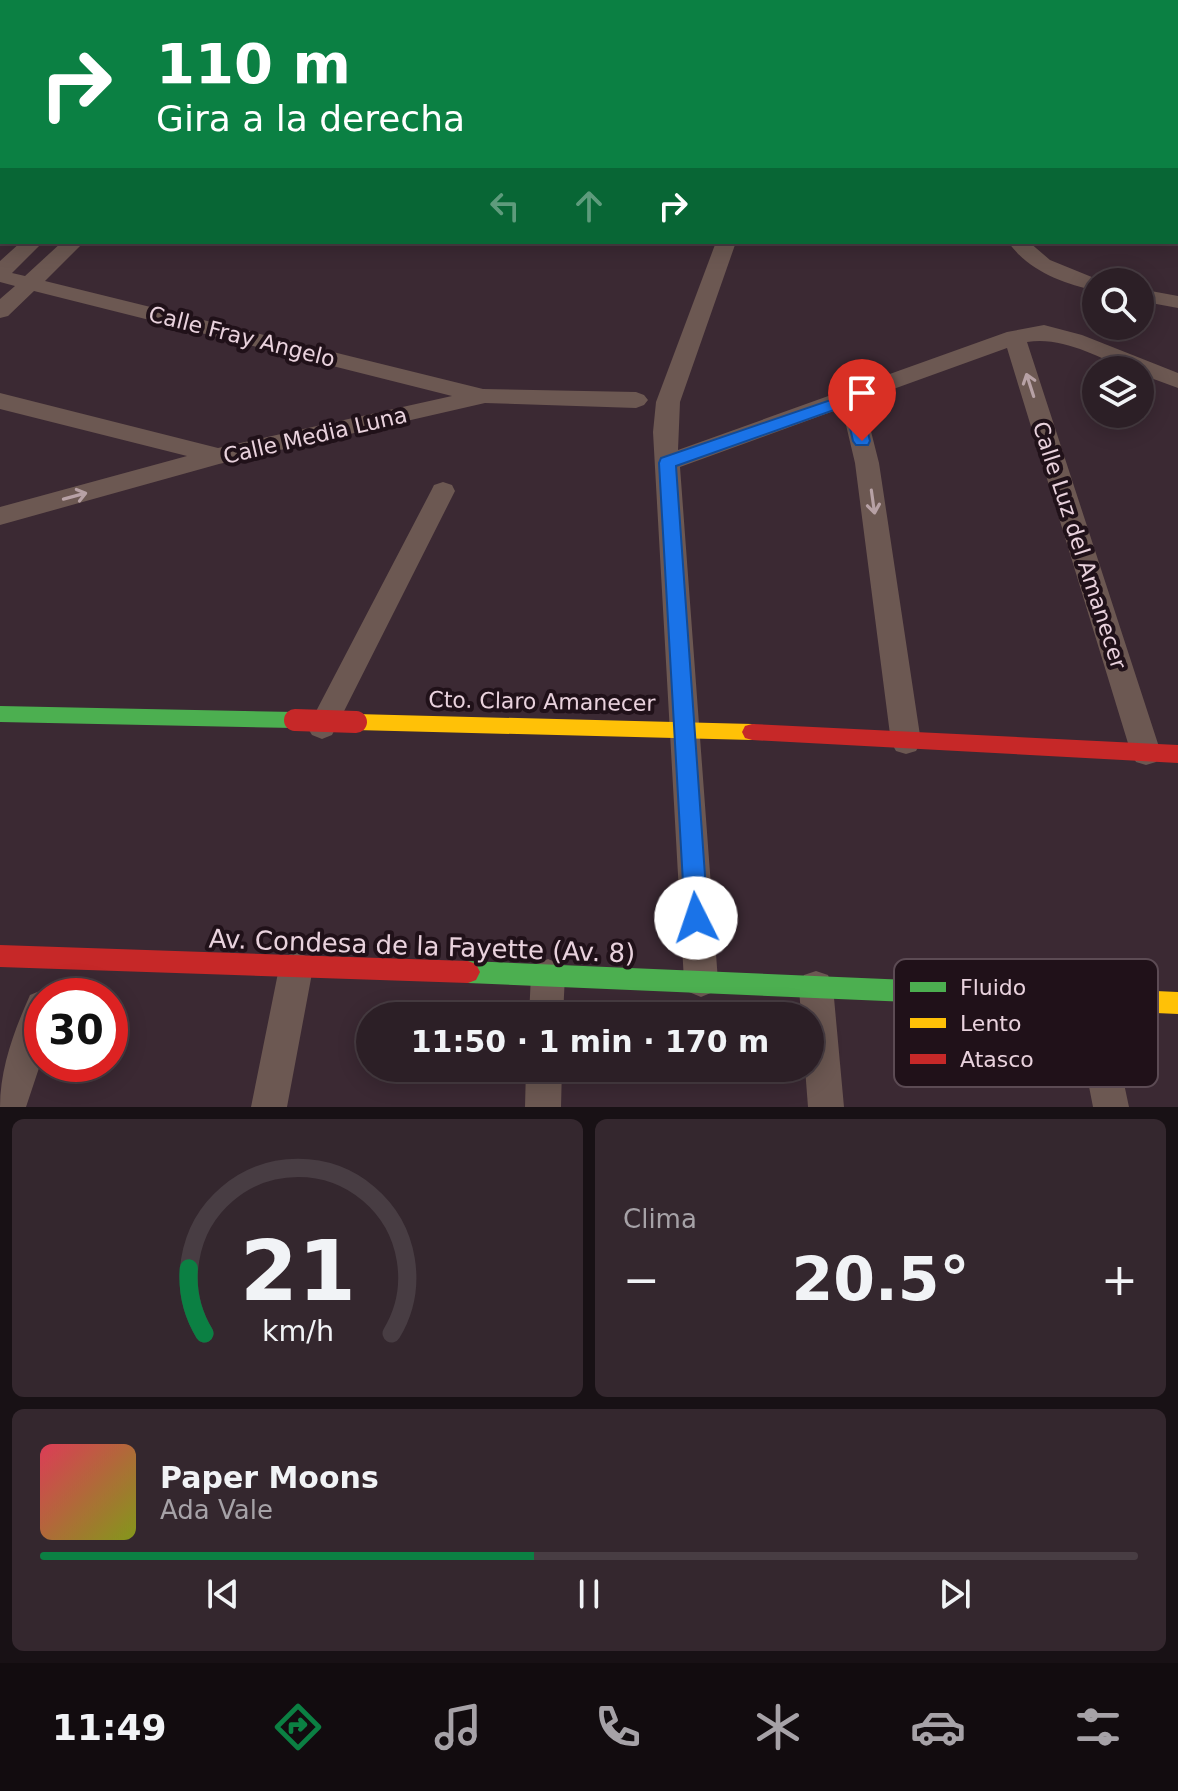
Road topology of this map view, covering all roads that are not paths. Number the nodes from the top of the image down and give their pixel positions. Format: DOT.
graph roads {
  1 [pos="31,244"];
  2 [pos="72,244"];
  3 [pos="725,244"];
  4 [pos="1019,244"];
  5 [pos="0,274"];
  6 [pos="1082,281"];
  7 [pos="29,284"];
  8 [pos="1154,298"];
  9 [pos="1178,302"];
  10 [pos="0,311"];
  11 [pos="1015,337"];
  12 [pos="1178,381"];
  13 [pos="485,396"];
  14 [pos="851,398"];
  15 [pos="636,400"];
  16 [pos="0,401"];
  17 [pos="219,456"];
  18 [pos="667,463"];
  19 [pos="443,491"];
  20 [pos="0,516"];
  21 [pos="0,714"];
  22 [pos="322,727"];
  23 [pos="684,728"];
  24 [pos="906,742"];
  25 [pos="1146,753"];
  26 [pos="1178,754"];
  27 [pos="0,956"];
  28 [pos="58,959"];
  29 [pos="296,968"];
  30 [pos="548,975"];
  31 [pos="52,978"];
  32 [pos="701,981"];
  33 [pos="816,987"];
  34 [pos="894,990"];
  35 [pos="547,1002"];
  36 [pos="1158,1002"];
  37 [pos="1178,1003"];
  38 [pos="24,1060"];
  39 [pos="544,1082"];
  40 [pos="1107,1087"];
  41 [pos="8,1107"];
  42 [pos="269,1107"];
  43 [pos="543,1107"];
  44 [pos="826,1107"];
  45 [pos="1111,1107"];
  1 -- 5 [label="street"];
  2 -- 7 [label="street"];
  3 -- 18 [label="street"];
  4 -- 6 [label="street"];
  5 -- 7 [label="street, Calle Fray Angelo"];
  7 -- 10 [label="street"];
  7 -- 13 [label="street, Calle Fray Angelo"];
  8 -- 9 [label="street"];
  11 -- 12 [label="street"];
  11 -- 14 [label="street"];
  25 -- 11 [label="street, Calle Luz del Amanecer, one-way"];
  13 -- 15 [label="street, Calle Media Luna"];
  13 -- 17 [label="street, Calle Media Luna"];
  14 -- 18 [label="street"];
  14 -- 24 [label="street, one-way"];
  16 -- 17 [label="street"];
  20 -- 17 [label="street, Calle Media Luna, one-way"];
  18 -- 23 [label="street"];
  19 -- 22 [label="street"];
  21 -- 23 [label="street, Cto. Claro Amanecer, bridge"];
  23 -- 24 [label="street, Cto. Claro Amanecer"];
  23 -- 32 [label="street"];
  24 -- 25 [label="street, Cto. Claro Amanecer"];
  25 -- 26 [label="street, Cto. Claro Amanecer"];
  27 -- 28 [label="street, Av. Condesa de la Fayette (Av. 8)"];
  28 -- 29 [label="street, Av. Condesa de la Fayette (Av. 8)"];
  28 -- 31 [label="street"];
  29 -- 30 [label="street, Av. Condesa de la Fayette (Av. 8)"];
  29 -- 42 [label="street"];
  30 -- 32 [label="street, Av. Condesa de la Fayette (Av. 8)"];
  30 -- 35 [label="street"];
  32 -- 33 [label="street, Av. Condesa de la Fayette (Av. 8)"];
  33 -- 34 [label="street, Av. Condesa de la Fayette (Av. 8)"];
  33 -- 44 [label="street"];
  36 -- 37 [label="street, Av. Condesa de la Fayette (Av. 8)"];
  38 -- 41 [label="street"];
  39 -- 43 [label="street"];
  40 -- 45 [label="street"];
}
